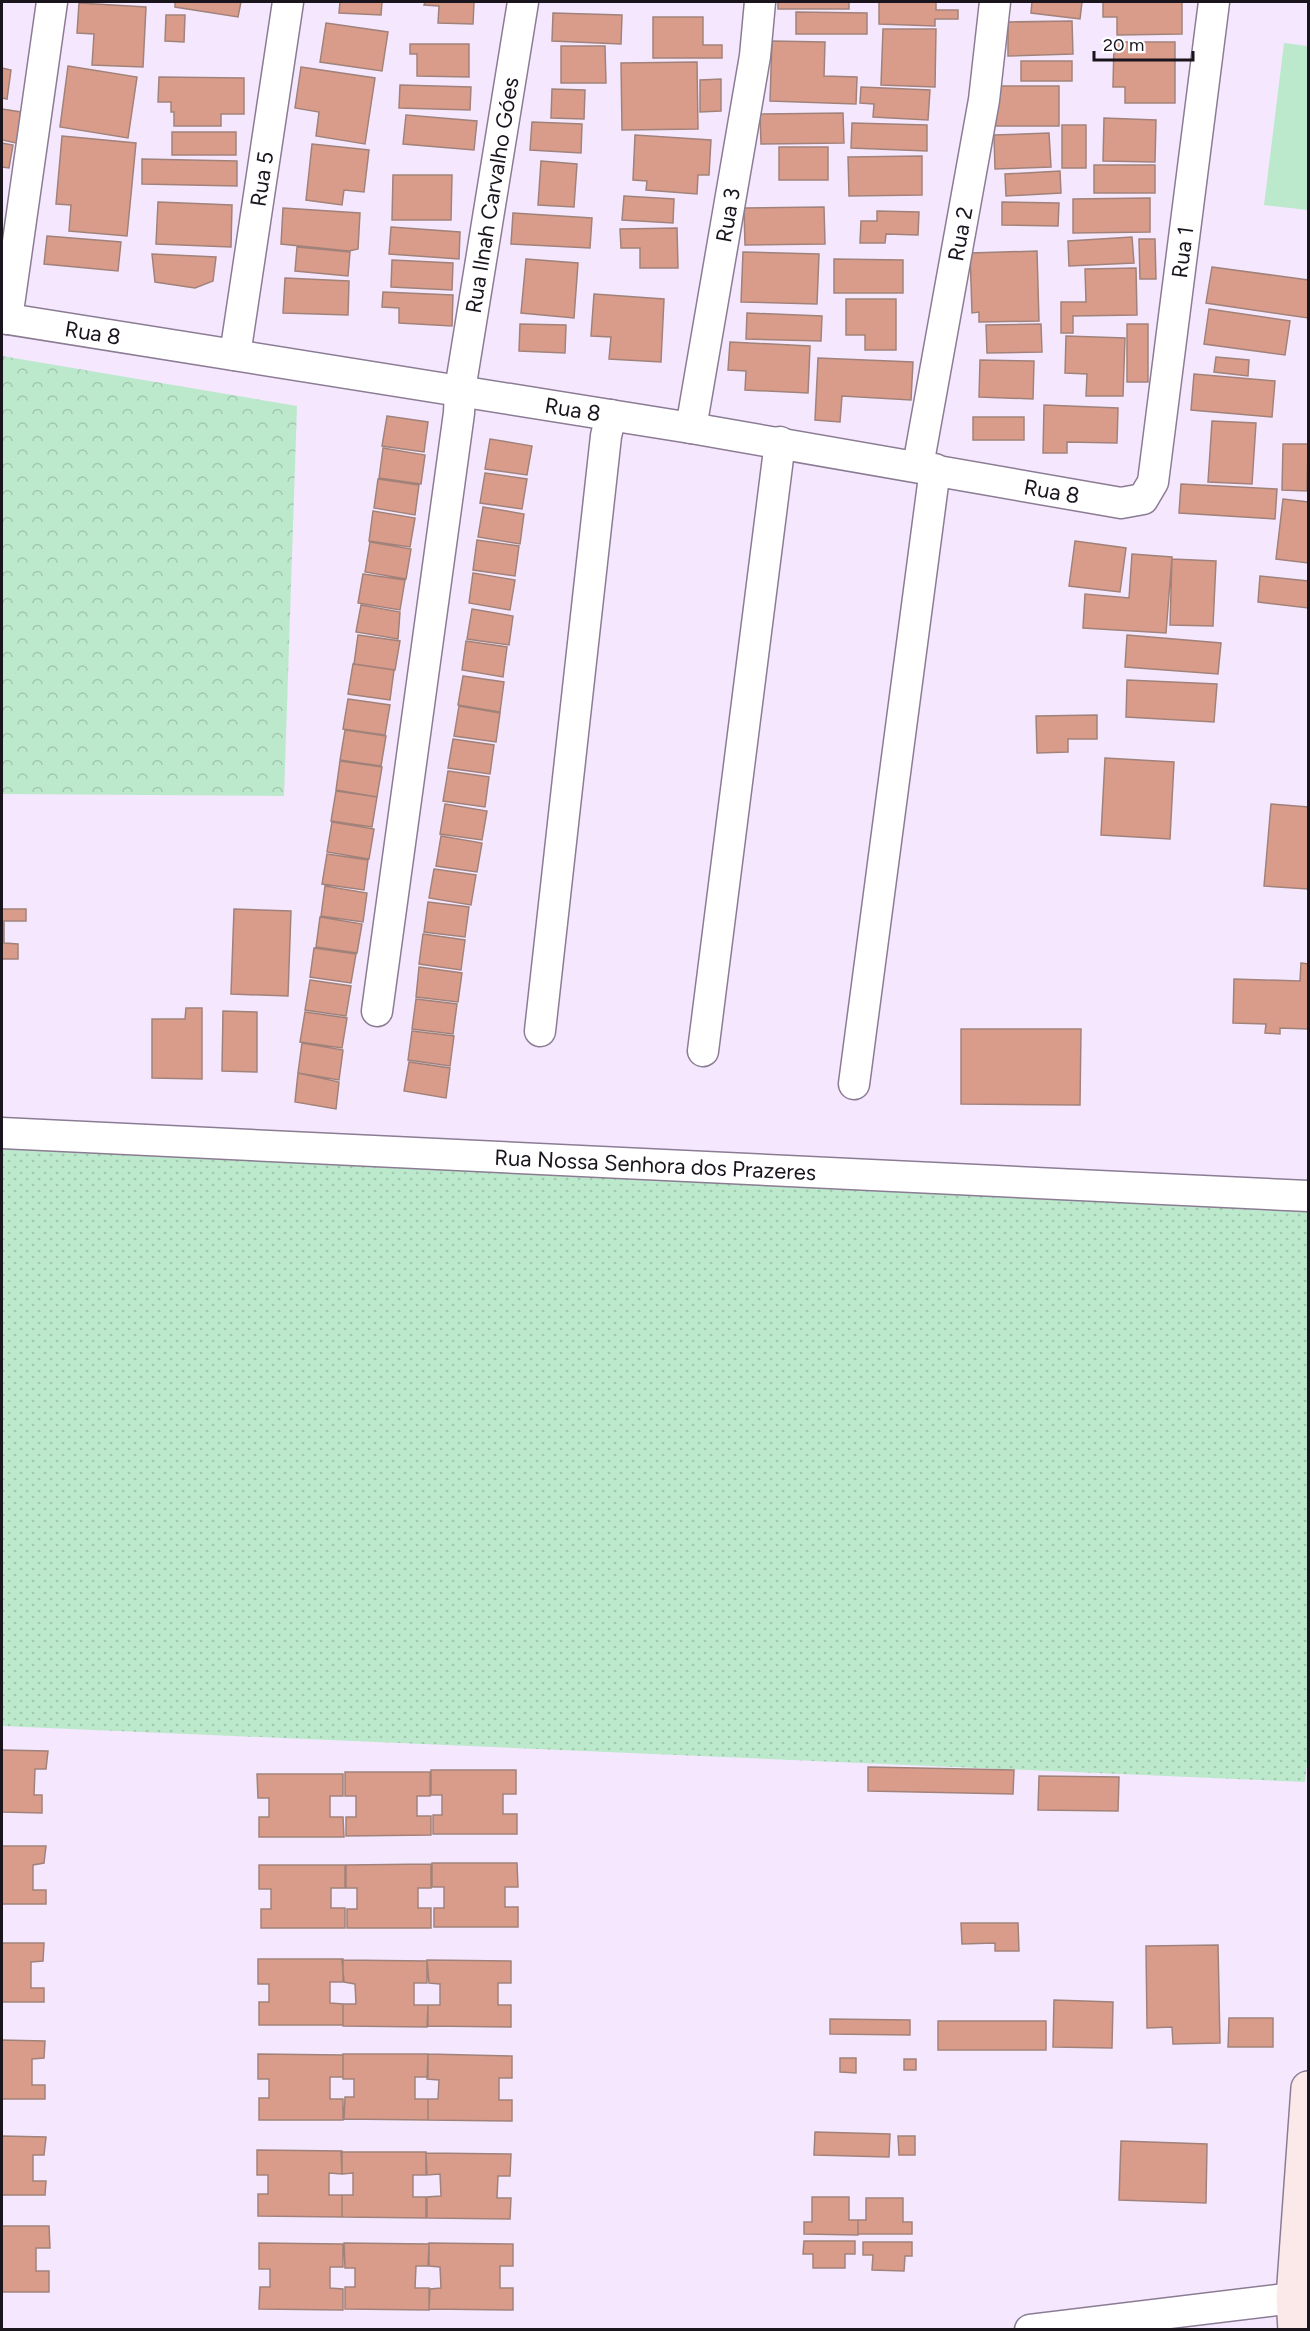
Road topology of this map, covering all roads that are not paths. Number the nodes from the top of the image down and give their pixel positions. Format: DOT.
graph roads {
  1 [pos="52,2"];
  2 [pos="288,2"];
  3 [pos="523,2"];
  4 [pos="760,2"];
  5 [pos="995,2"];
  6 [pos="1214,2"];
  7 [pos="4,319"];
  8 [pos="235,355"];
  9 [pos="460,390"];
  10 [pos="611,415"];
  11 [pos="691,428"];
  12 [pos="780,442"];
  13 [pos="927,467"];
  14 [pos="1143,498"];
  15 [pos="377,1011"];
  16 [pos="540,1031"];
  17 [pos="703,1051"];
  18 [pos="854,1084"];
  19 [pos="2,1133"];
  20 [pos="1308,1196"];
  21 [pos="1308,2100"];
  22 [pos="1294,2314"];
  23 [pos="1030,2330"];
  1 -- 7 [label="street"];
  2 -- 8 [label="street, Rua 5"];
  3 -- 9 [label="street, Rua Ilnah Carvalho Góes"];
  4 -- 11 [label="street, Rua 3"];
  5 -- 13 [label="street, Rua 2"];
  6 -- 14 [label="street, Rua 1"];
  7 -- 8 [label="street, Rua 8"];
  8 -- 9 [label="street, Rua 8"];
  9 -- 10 [label="street, Rua 8"];
  9 -- 15 [label="street, Rua Ilnah Carvalho Góes"];
  10 -- 11 [label="street, Rua 8"];
  10 -- 16 [label="street"];
  11 -- 12 [label="street, Rua 8"];
  12 -- 13 [label="street, Rua 8"];
  12 -- 17 [label="street"];
  13 -- 14 [label="street, Rua 8"];
  13 -- 18 [label="street, Rua 2"];
  19 -- 20 [label="street, Rua Nossa Senhora dos Prazeres"];
  21 -- 22 [label="main road"];
  22 -- 23 [label="street"];
}
